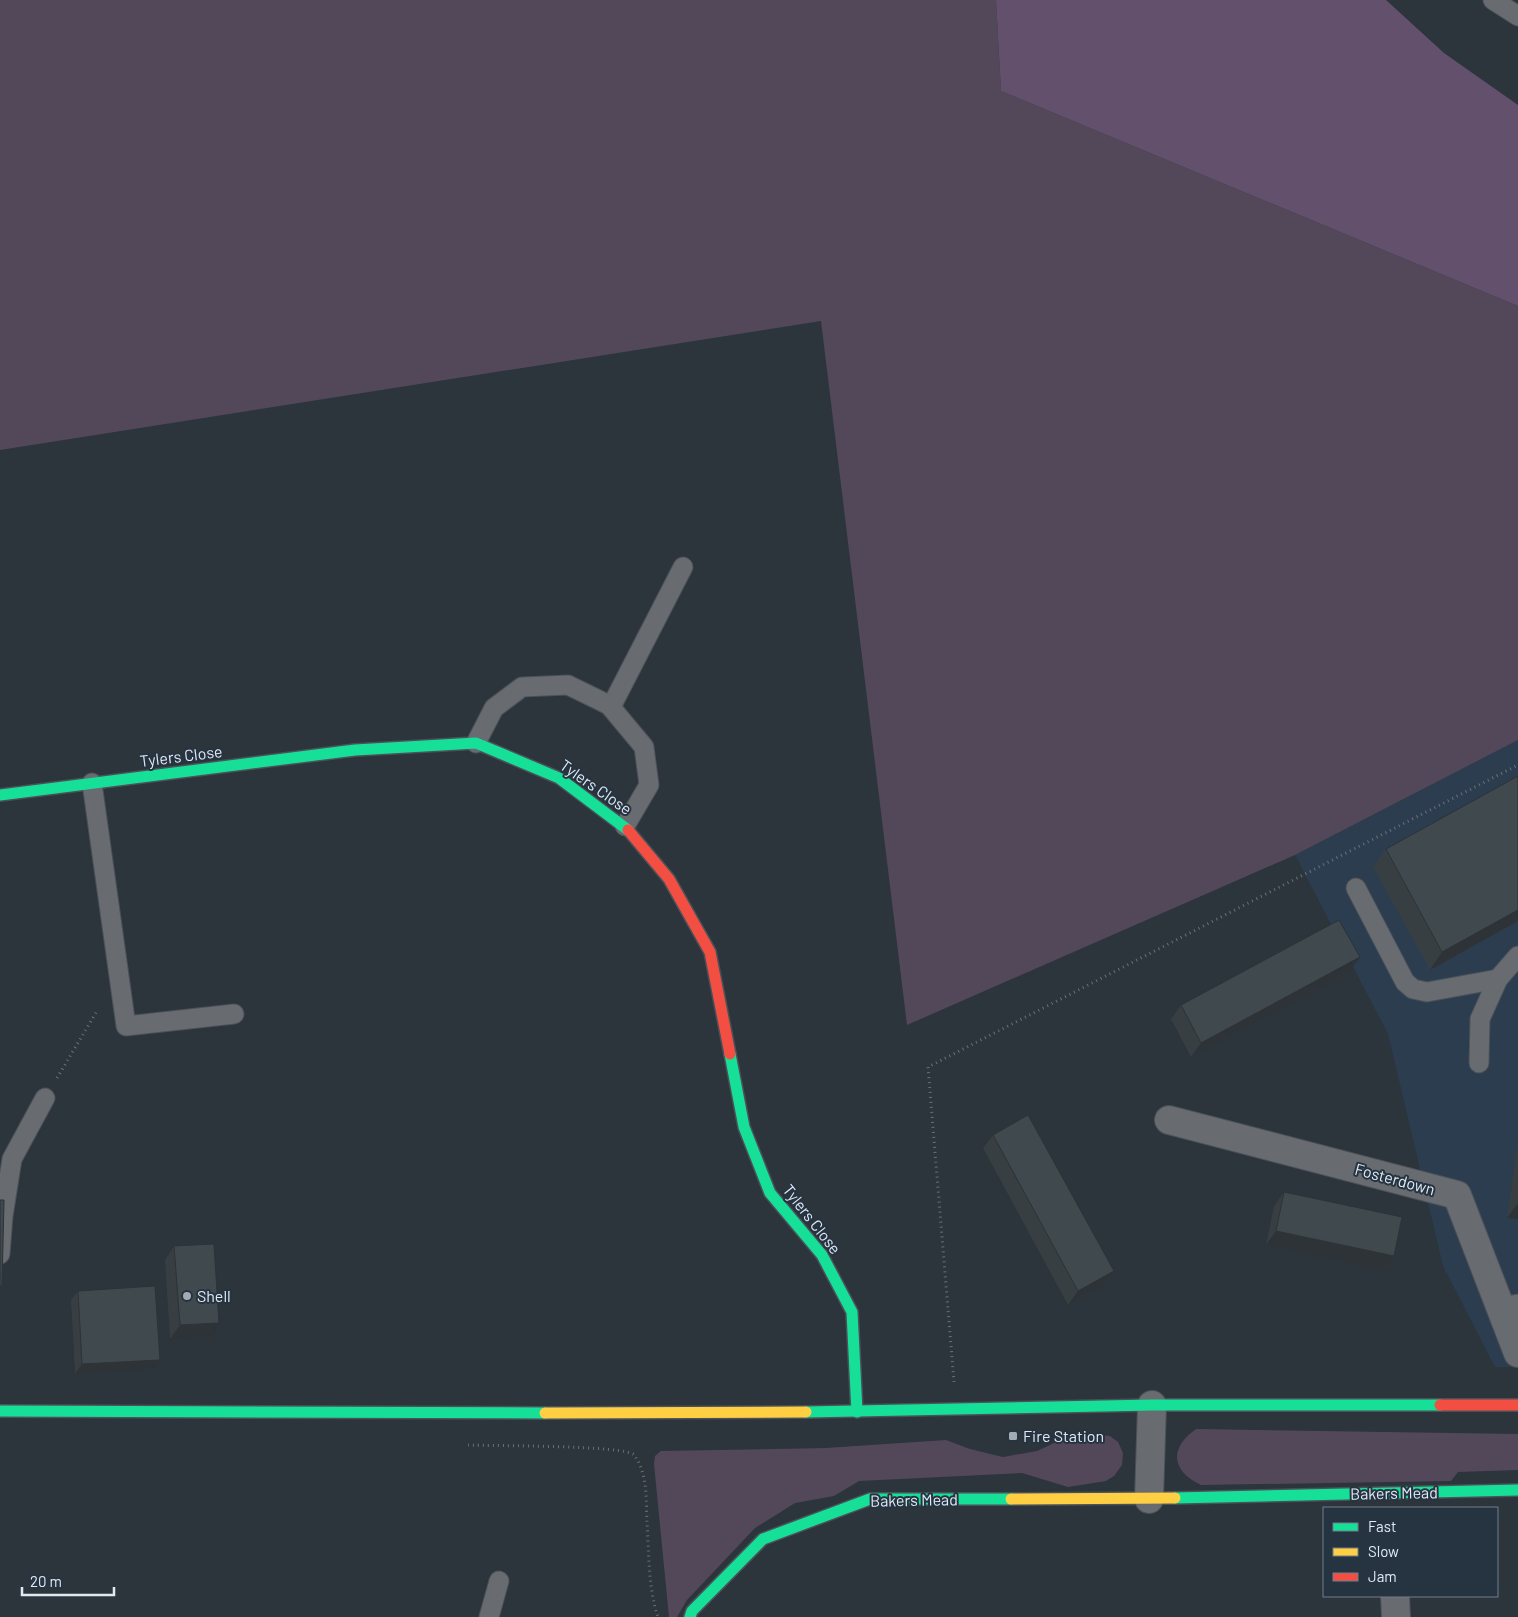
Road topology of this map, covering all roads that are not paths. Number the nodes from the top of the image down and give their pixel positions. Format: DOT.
graph roads {
  1 [pos="1493,0"];
  2 [pos="1518,16"];
  3 [pos="683,567"];
  4 [pos="611,707"];
  5 [pos="476,743"];
  6 [pos="92,783"];
  7 [pos="0,795"];
  8 [pos="625,826"];
  9 [pos="1356,888"];
  10 [pos="1518,956"];
  11 [pos="1498,979"];
  12 [pos="234,1014"];
  13 [pos="1479,1063"];
  14 [pos="45,1098"];
  15 [pos="1169,1120"];
  16 [pos="0,1254"];
  17 [pos="1509,1305"];
  18 [pos="1518,1353"];
  19 [pos="1152,1405"];
  20 [pos="1518,1405"];
  21 [pos="0,1411"];
  22 [pos="857,1412"];
  23 [pos="1518,1490"];
  24 [pos="1149,1499"];
  25 [pos="1391,1501"];
  26 [pos="499,1582"];
  27 [pos="1395,1597"];
  28 [pos="489,1617"];
  29 [pos="690,1617"];
  30 [pos="1396,1617"];
  1 -- 2 [label="lane"];
  3 -- 4 [label="lane"];
  4 -- 5 [label="lane"];
  4 -- 8 [label="lane"];
  5 -- 6 [label="street, Tylers Close"];
  5 -- 8 [label="street, Tylers Close"];
  6 -- 7 [label="street, Tylers Close"];
  6 -- 12 [label="lane"];
  8 -- 22 [label="street, Tylers Close"];
  9 -- 11 [label="lane"];
  10 -- 11 [label="lane"];
  11 -- 13 [label="lane"];
  14 -- 16 [label="lane"];
  15 -- 17 [label="street, Fosterdown"];
  17 -- 18 [label="street, Fosterdown"];
  19 -- 20 [label="street"];
  19 -- 22 [label="street"];
  19 -- 24 [label="street"];
  21 -- 22 [label="street"];
  23 -- 25 [label="street, Bakers Mead"];
  24 -- 25 [label="street, Bakers Mead"];
  24 -- 29 [label="street, Bakers Mead"];
  26 -- 28 [label="lane"];
  27 -- 30 [label="street"];
}
